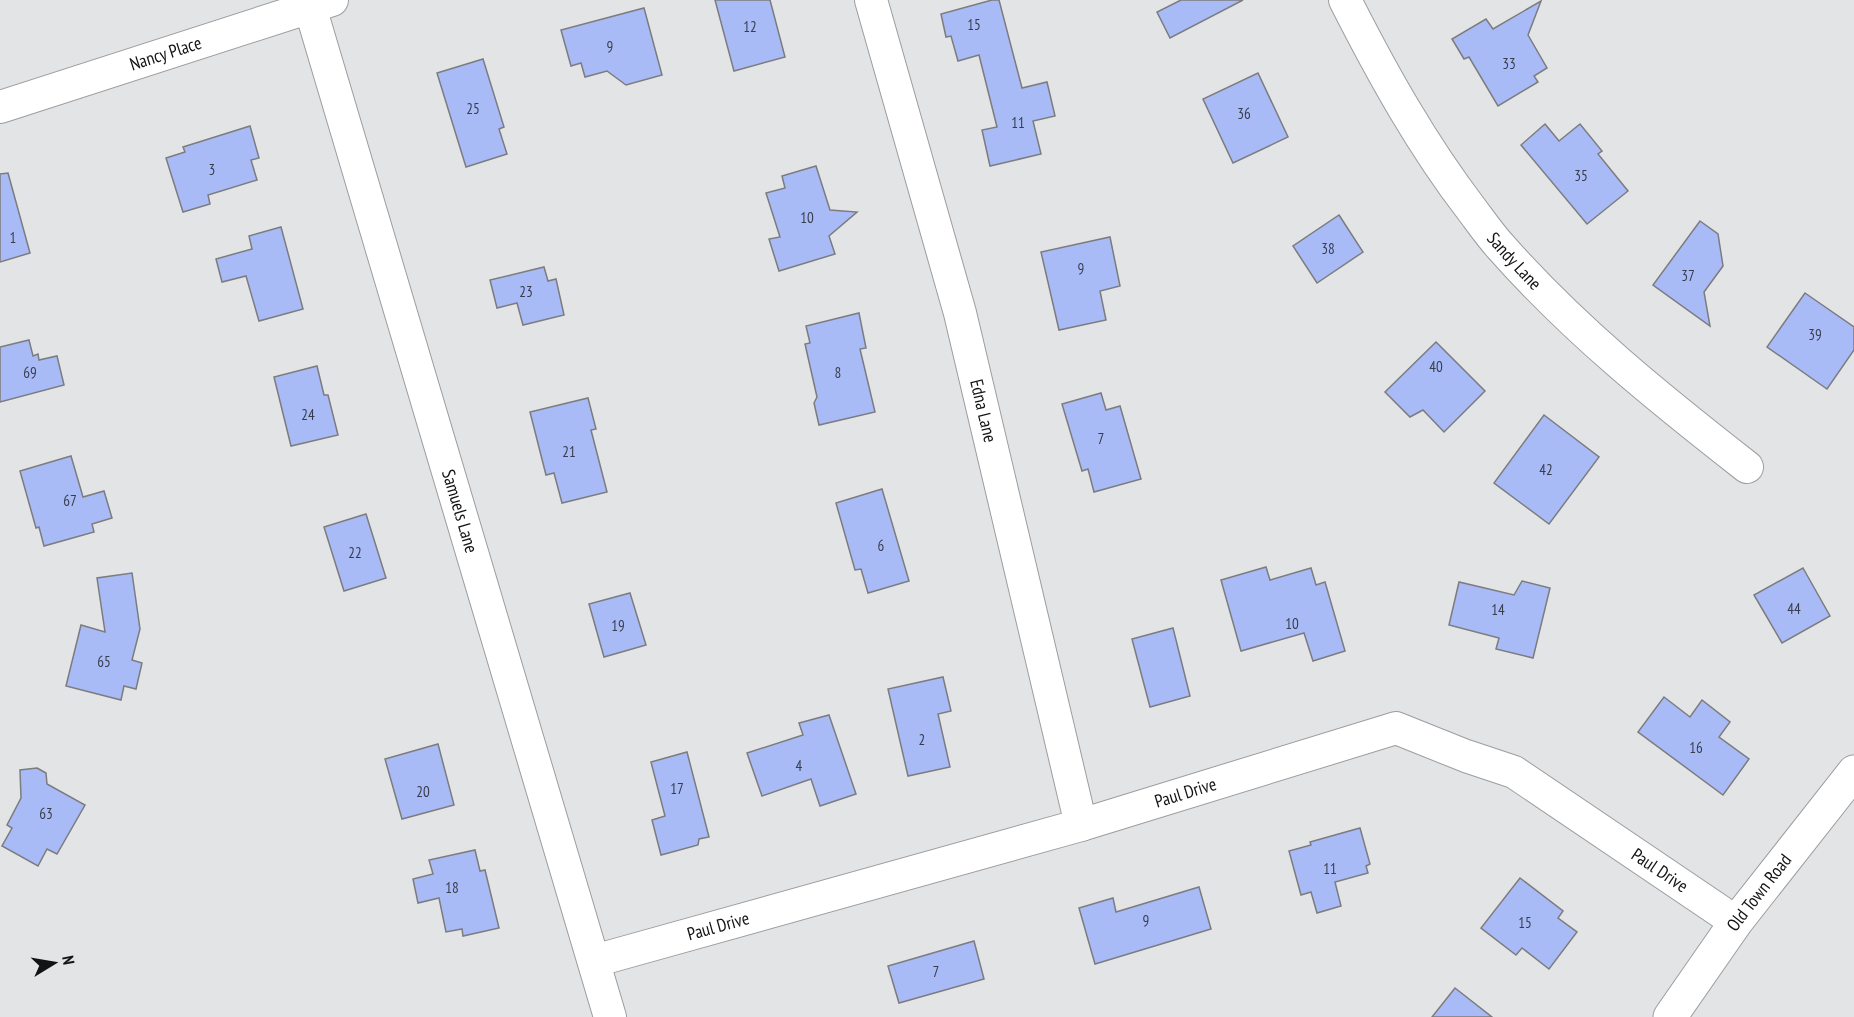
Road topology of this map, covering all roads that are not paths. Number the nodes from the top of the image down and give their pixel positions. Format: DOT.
graph roads {
  1 [pos="871,0"];
  2 [pos="1345,0"];
  3 [pos="321,3"];
  4 [pos="0,108"];
  5 [pos="1748,467"];
  6 [pos="1854,772"];
  7 [pos="1081,825"];
  8 [pos="1736,922"];
  9 [pos="594,961"];
  10 [pos="610,1017"];
  11 [pos="1670,1017"];
  1 -- 7 [label="street, Edna Lane"];
  2 -- 5 [label="street, Sandy Lane"];
  3 -- 4 [label="street, Nancy Place"];
  3 -- 9 [label="street, Samuels Lane"];
  6 -- 8 [label="main road, Old Town Road"];
  7 -- 8 [label="street, Paul Drive"];
  7 -- 9 [label="street, Paul Drive"];
  8 -- 11 [label="main road, Old Town Road"];
  9 -- 10 [label="street, Samuels Lane"];
}
